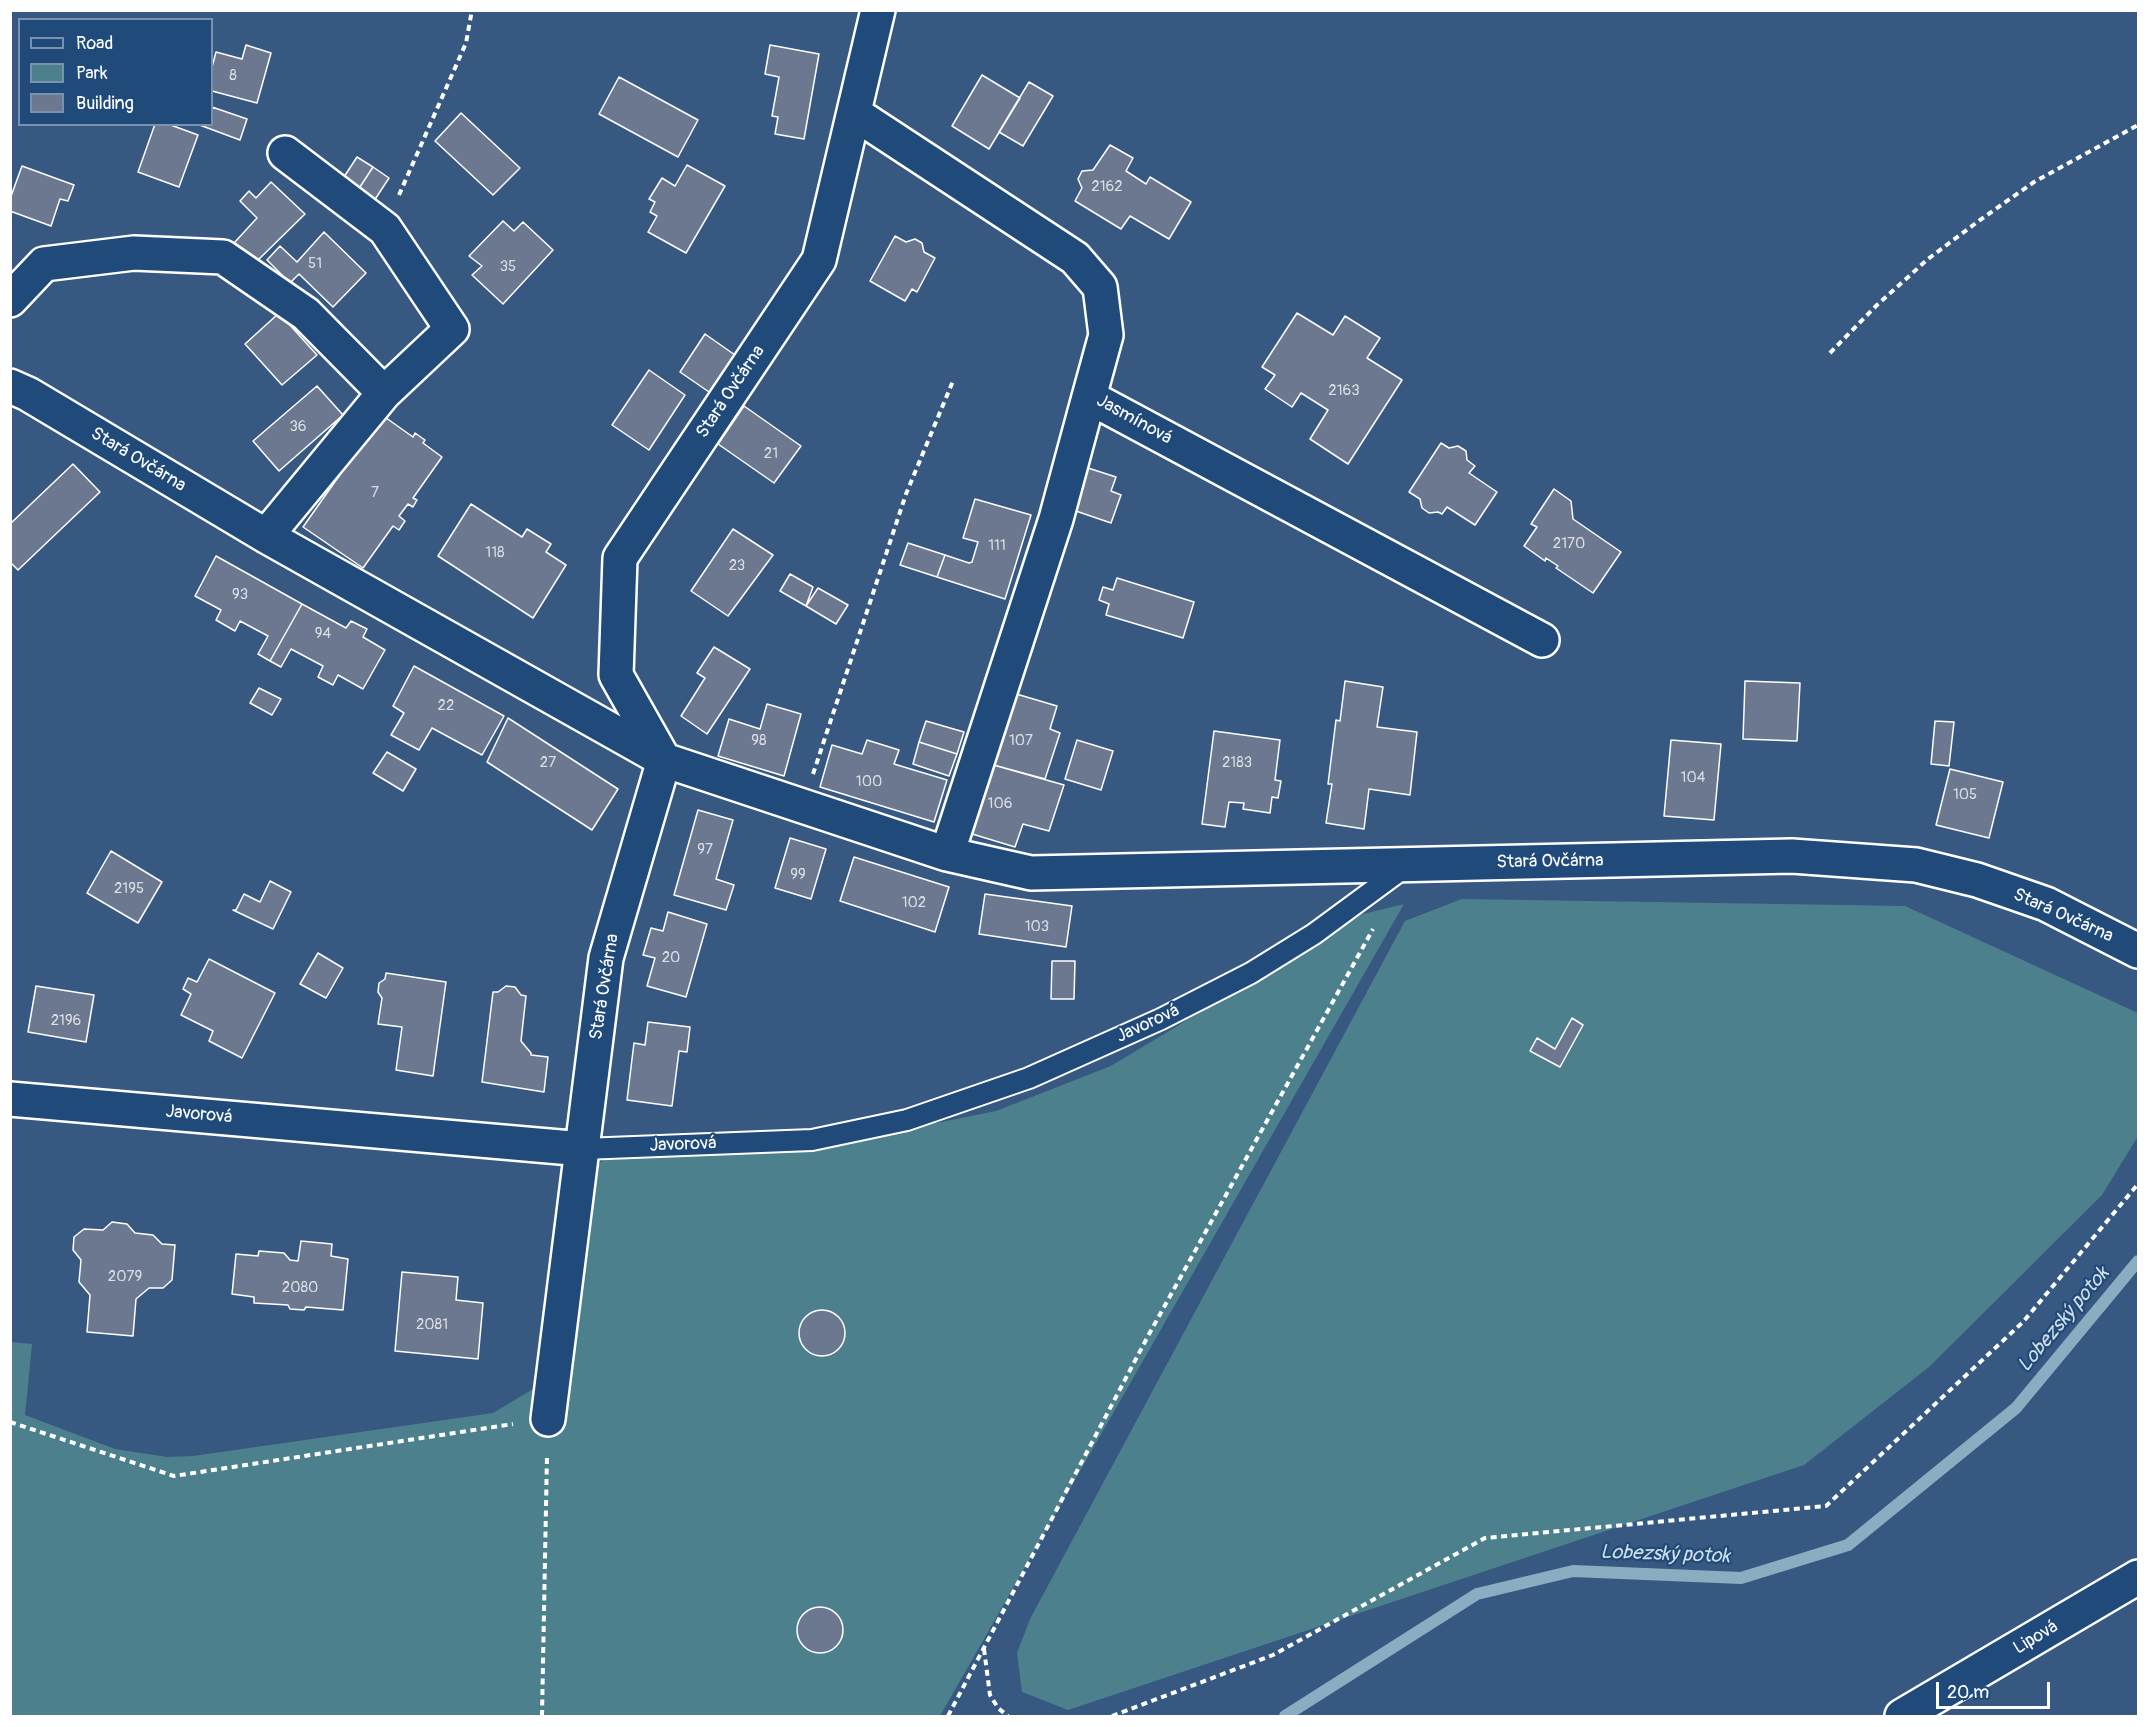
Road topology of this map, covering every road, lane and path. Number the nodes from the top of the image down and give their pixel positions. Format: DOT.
graph roads {
  1 [pos="472,10"];
  2 [pos="878,10"];
  3 [pos="854,113"];
  4 [pos="2139,125"];
  5 [pos="285,153"];
  6 [pos="385,229"];
  7 [pos="10,300"];
  8 [pos="1830,353"];
  9 [pos="953,381"];
  10 [pos="10,386"];
  11 [pos="384,393"];
  12 [pos="1089,397"];
  13 [pos="266,536"];
  14 [pos="1542,640"];
  15 [pos="664,759"];
  16 [pos="802,806"];
  17 [pos="947,854"];
  18 [pos="1408,865"];
  19 [pos="1373,928"];
  20 [pos="2139,951"];
  21 [pos="10,1099"];
  22 [pos="583,1149"];
  23 [pos="2139,1184"];
  24 [pos="548,1419"];
  25 [pos="10,1422"];
  26 [pos="2139,1577"];
  27 [pos="984,1648"];
  28 [pos="542,1716"];
  29 [pos="948,1716"];
  30 [pos="1008,1716"];
  31 [pos="1112,1716"];
  32 [pos="1902,1716"];
  1 -- 6 [label="path"];
  2 -- 3 [label="street, Stará Ovčárna"];
  3 -- 12 [label="street, Jasmínová"];
  3 -- 15 [label="street, Stará Ovčárna"];
  4 -- 8 [label="path"];
  5 -- 6 [label="street"];
  6 -- 11 [label="street"];
  7 -- 11 [label="street"];
  9 -- 16 [label="path"];
  10 -- 13 [label="street, Stará Ovčárna"];
  11 -- 13 [label="street"];
  12 -- 14 [label="street, Jasmínová"];
  12 -- 17 [label="street"];
  13 -- 15 [label="street, Stará Ovčárna"];
  15 -- 16 [label="street, Stará Ovčárna"];
  15 -- 22 [label="street, Stará Ovčárna"];
  16 -- 17 [label="street, Stará Ovčárna"];
  17 -- 18 [label="street, Stará Ovčárna"];
  18 -- 20 [label="street, Stará Ovčárna"];
  18 -- 22 [label="lane, Javorová"];
  19 -- 27 [label="path"];
  21 -- 22 [label="street, Javorová"];
  22 -- 24 [label="street, Stará Ovčárna"];
  23 -- 31 [label="path"];
  24 -- 25 [label="path"];
  24 -- 28 [label="path"];
  26 -- 32 [label="street, Lipová"];
  27 -- 29 [label="path"];
  27 -- 30 [label="path"];
}
